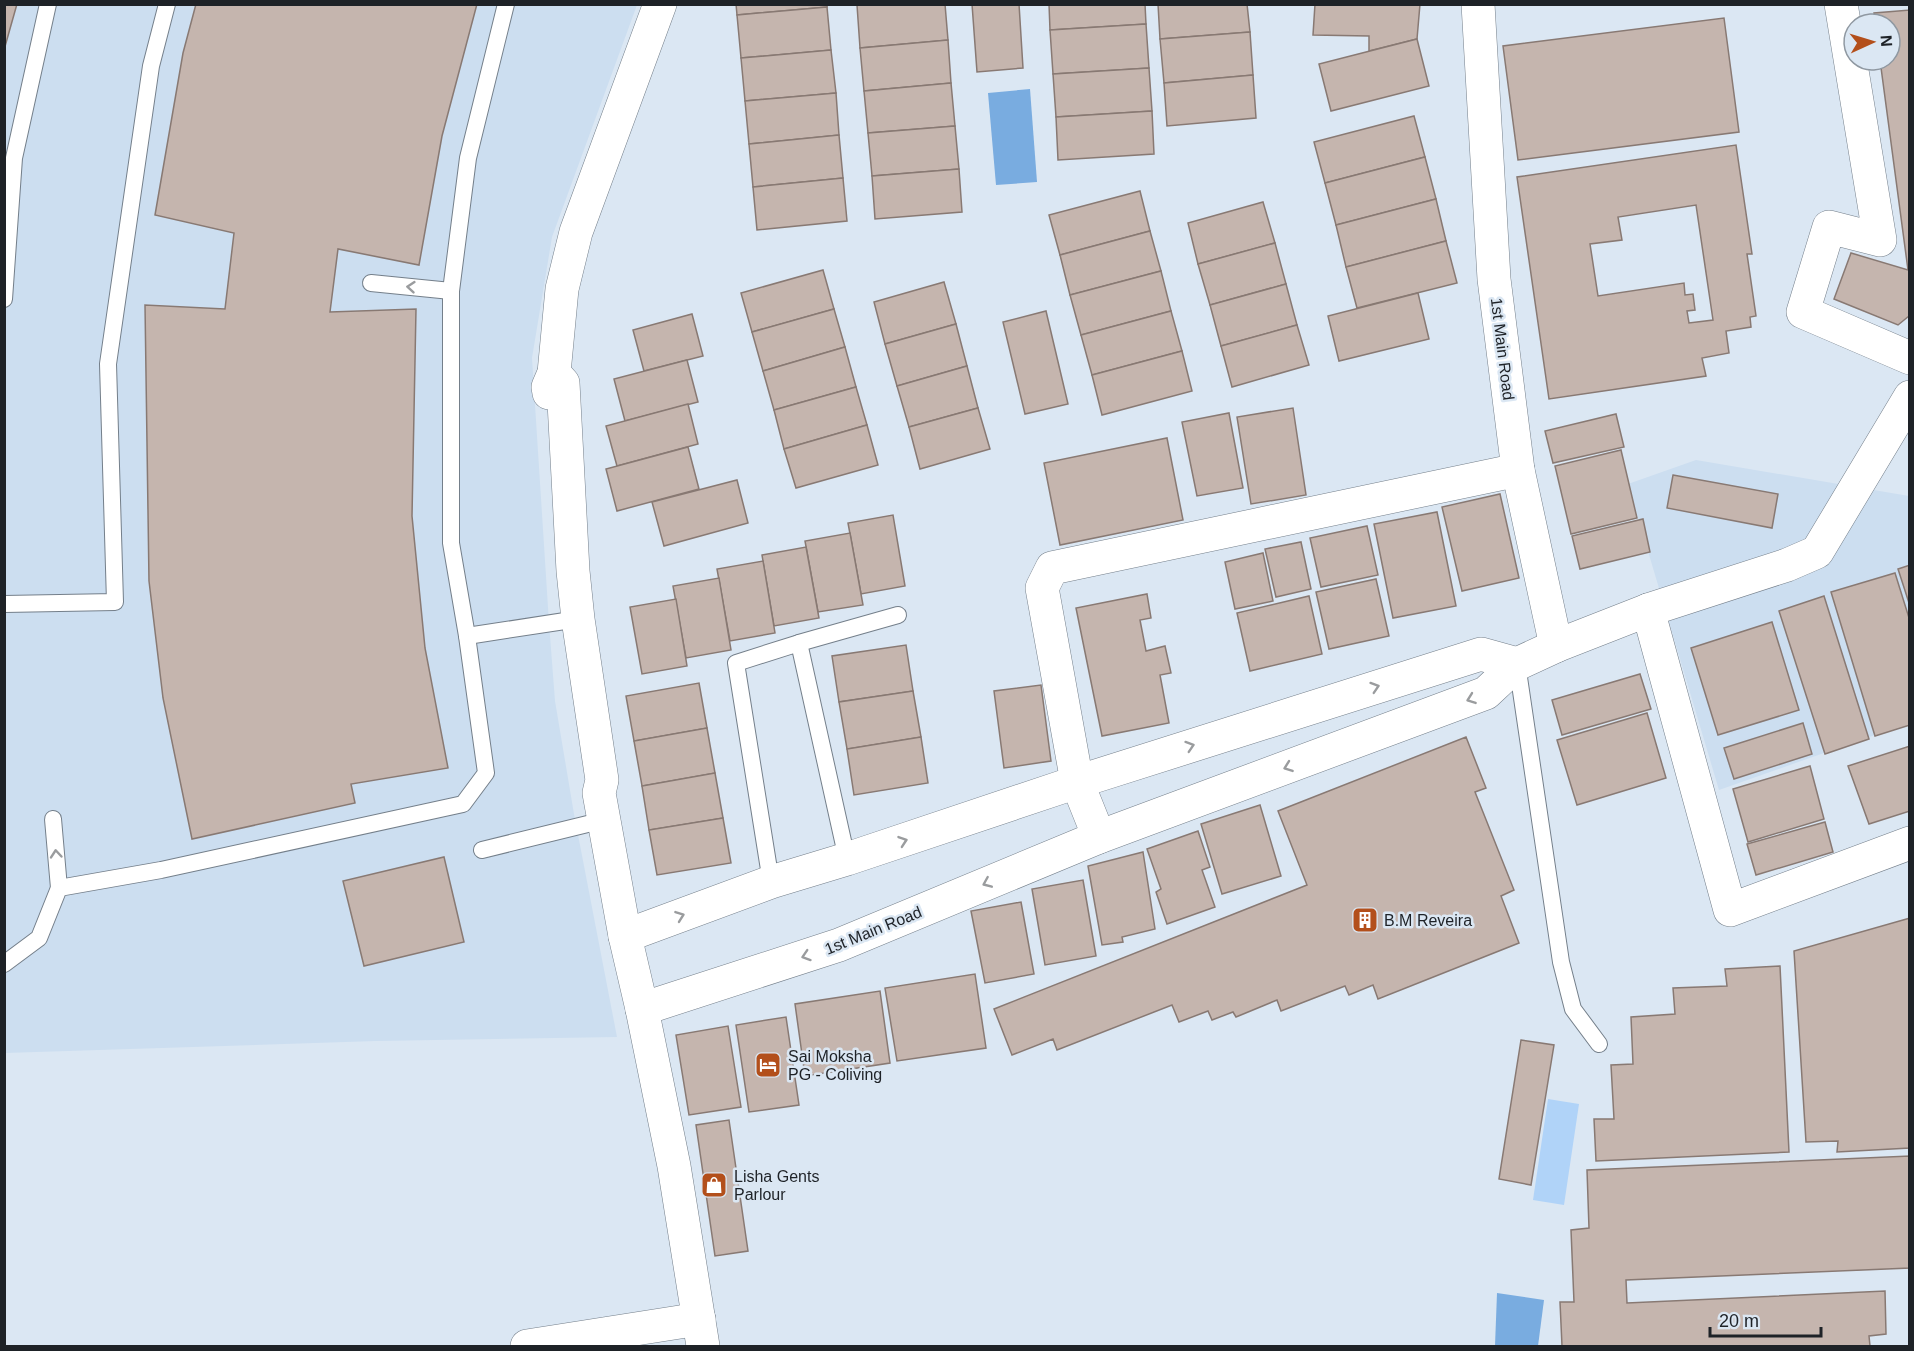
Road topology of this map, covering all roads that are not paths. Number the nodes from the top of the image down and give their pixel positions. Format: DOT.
graph roads {
  1 [pos="48,4"];
  2 [pos="167,4"];
  3 [pos="506,4"];
  4 [pos="660,4"];
  5 [pos="1478,4"];
  6 [pos="1841,4"];
  7 [pos="371,283"];
  8 [pos="451,291"];
  9 [pos="4,299"];
  10 [pos="1910,358"];
  11 [pos="1910,397"];
  12 [pos="1518,470"];
  13 [pos="4,604"];
  14 [pos="1648,610"];
  15 [pos="898,615"];
  16 [pos="571,620"];
  17 [pos="467,636"];
  18 [pos="799,643"];
  19 [pos="1556,646"];
  20 [pos="1517,664"];
  21 [pos="1077,782"];
  22 [pos="601,807"];
  23 [pos="52,819"];
  24 [pos="1099,837"];
  25 [pos="1910,843"];
  26 [pos="482,850"];
  27 [pos="847,859"];
  28 [pos="771,882"];
  29 [pos="59,888"];
  30 [pos="625,936"];
  31 [pos="4,964"];
  32 [pos="642,1009"];
  33 [pos="1599,1044"];
  34 [pos="701,1333"];
  35 [pos="527,1347"];
  1 -- 9 [label="lane"];
  2 -- 13 [label="lane"];
  3 -- 8 [label="lane"];
  4 -- 16 [label="street"];
  5 -- 12 [label="street, 1st Main Road"];
  6 -- 10 [label="street"];
  8 -- 7 [label="lane, one-way"];
  8 -- 17 [label="lane"];
  11 -- 14 [label="street"];
  12 -- 19 [label="street, 1st Main Road"];
  12 -- 21 [label="street"];
  14 -- 19 [label="street"];
  14 -- 25 [label="street"];
  15 -- 18 [label="lane"];
  16 -- 17 [label="lane"];
  16 -- 22 [label="street"];
  17 -- 29 [label="lane"];
  18 -- 27 [label="lane"];
  18 -- 28 [label="lane"];
  19 -- 20 [label="street, 1st Main Road"];
  21 -- 20 [label="street, one-way"];
  20 -- 24 [label="street, 1st Main Road, one-way"];
  20 -- 33 [label="lane"];
  21 -- 24 [label="street"];
  27 -- 21 [label="street, one-way"];
  22 -- 26 [label="lane"];
  22 -- 30 [label="street"];
  29 -- 23 [label="lane, one-way"];
  24 -- 32 [label="street, 1st Main Road, one-way"];
  27 -- 28 [label="street"];
  30 -- 28 [label="street, one-way"];
  29 -- 31 [label="lane"];
  30 -- 32 [label="street"];
  32 -- 34 [label="street"];
  34 -- 35 [label="street"];
}
